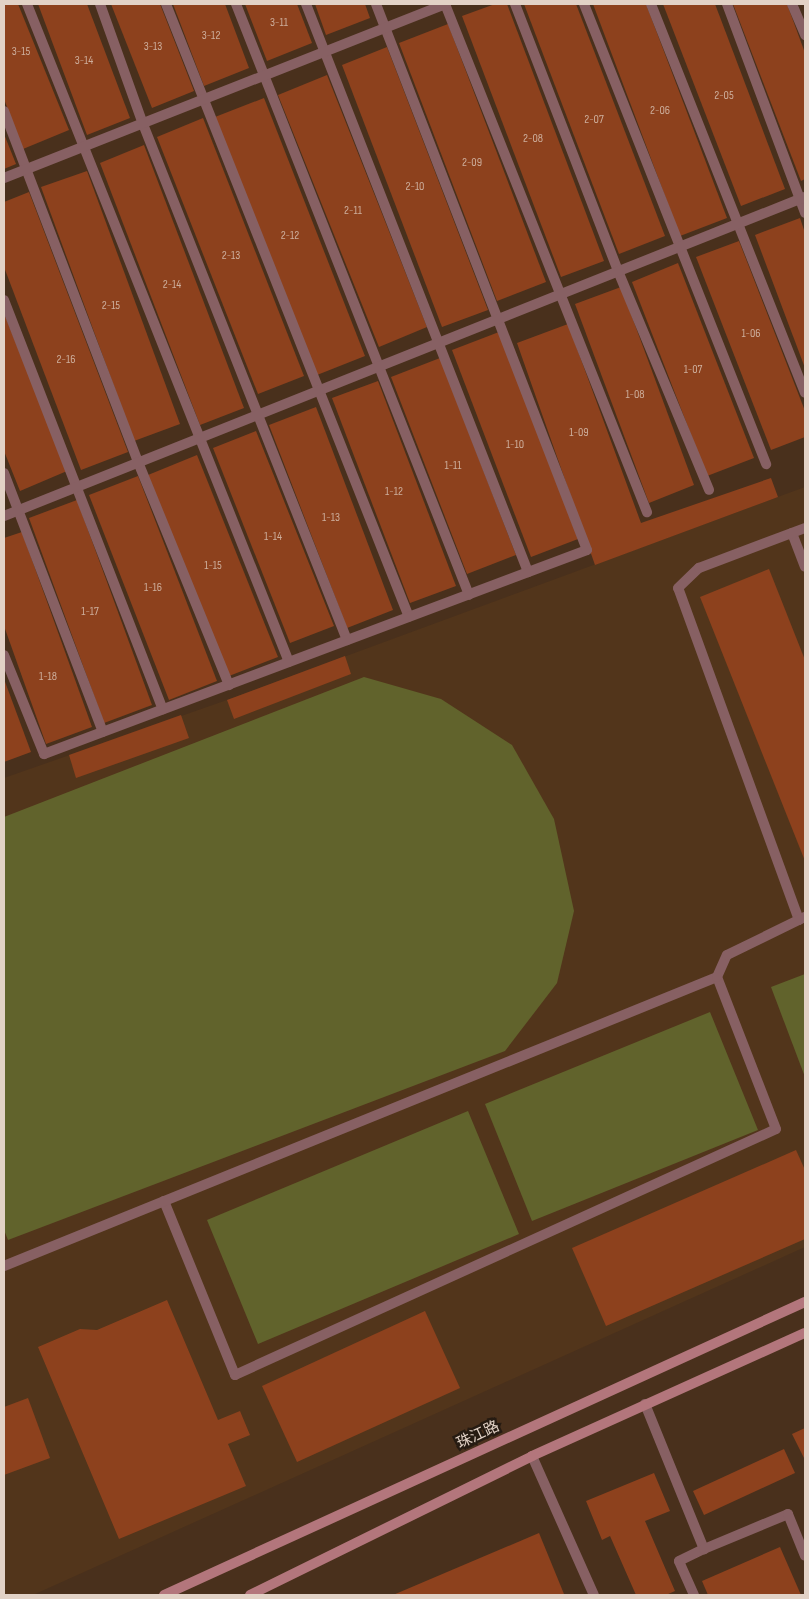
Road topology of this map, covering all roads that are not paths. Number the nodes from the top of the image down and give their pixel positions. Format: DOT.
graph roads {
  1 [pos="27,4"];
  2 [pos="100,4"];
  3 [pos="166,4"];
  4 [pos="236,4"];
  5 [pos="306,4"];
  6 [pos="376,4"];
  7 [pos="446,4"];
  8 [pos="515,4"];
  9 [pos="584,4"];
  10 [pos="651,4"];
  11 [pos="727,4"];
  12 [pos="792,4"];
  13 [pos="385,28"];
  14 [pos="805,36"];
  15 [pos="325,52"];
  16 [pos="263,76"];
  17 [pos="202,100"];
  18 [pos="4,111"];
  19 [pos="143,124"];
  20 [pos="83,148"];
  21 [pos="26,169"];
  22 [pos="4,178"];
  23 [pos="803,198"];
  24 [pos="805,213"];
  25 [pos="738,224"];
  26 [pos="678,248"];
  27 [pos="618,272"];
  28 [pos="561,294"];
  29 [pos="4,300"];
  30 [pos="499,319"];
  31 [pos="441,342"];
  32 [pos="380,366"];
  33 [pos="319,390"];
  34 [pos="805,392"];
  35 [pos="257,415"];
  36 [pos="197,439"];
  37 [pos="138,462"];
  38 [pos="766,464"];
  39 [pos="4,472"];
  40 [pos="77,487"];
  41 [pos="709,490"];
  42 [pos="19,510"];
  43 [pos="647,512"];
  44 [pos="4,516"];
  45 [pos="805,528"];
  46 [pos="792,533"];
  47 [pos="805,567"];
  48 [pos="528,572"];
  49 [pos="469,595"];
  50 [pos="409,617"];
  51 [pos="347,640"];
  52 [pos="4,656"];
  53 [pos="289,662"];
  54 [pos="229,685"];
  55 [pos="163,709"];
  56 [pos="103,732"];
  57 [pos="802,918"];
  58 [pos="717,977"];
  59 [pos="164,1201"];
  60 [pos="4,1266"];
  61 [pos="805,1302"];
  62 [pos="805,1333"];
  63 [pos="645,1404"];
  64 [pos="532,1456"];
  65 [pos="704,1549"];
  66 [pos="805,1556"];
  67 [pos="164,1595"];
  68 [pos="250,1595"];
  69 [pos="594,1595"];
  70 [pos="694,1595"];
  1 -- 20 [label="street"];
  2 -- 19 [label="street"];
  3 -- 17 [label="street"];
  4 -- 16 [label="street"];
  5 -- 15 [label="street"];
  6 -- 13 [label="street"];
  7 -- 13 [label="street"];
  7 -- 28 [label="street"];
  8 -- 27 [label="street"];
  9 -- 26 [label="street"];
  10 -- 25 [label="street"];
  11 -- 23 [label="street"];
  12 -- 14 [label="street"];
  13 -- 15 [label="street"];
  13 -- 30 [label="street"];
  15 -- 16 [label="street"];
  15 -- 31 [label="street"];
  16 -- 17 [label="street"];
  16 -- 32 [label="street"];
  17 -- 19 [label="street"];
  17 -- 33 [label="street"];
  18 -- 21 [label="street"];
  19 -- 20 [label="street"];
  19 -- 35 [label="street"];
  20 -- 21 [label="street"];
  20 -- 36 [label="street"];
  21 -- 22 [label="street"];
  21 -- 37 [label="street"];
  23 -- 24 [label="street"];
  23 -- 25 [label="street"];
  25 -- 26 [label="street"];
  25 -- 34 [label="street"];
  26 -- 27 [label="street"];
  26 -- 38 [label="street"];
  27 -- 28 [label="street"];
  27 -- 41 [label="street"];
  28 -- 30 [label="street"];
  28 -- 43 [label="street"];
  29 -- 40 [label="street"];
  30 -- 31 [label="street"];
  30 -- 48 [label="street"];
  31 -- 32 [label="street"];
  31 -- 48 [label="street"];
  32 -- 33 [label="street"];
  32 -- 49 [label="street"];
  33 -- 35 [label="street"];
  33 -- 50 [label="street"];
  35 -- 36 [label="street"];
  35 -- 51 [label="street"];
  36 -- 37 [label="street"];
  36 -- 53 [label="street"];
  37 -- 40 [label="street"];
  37 -- 54 [label="street"];
  39 -- 42 [label="street"];
  40 -- 42 [label="street"];
  40 -- 55 [label="street"];
  42 -- 44 [label="street"];
  42 -- 56 [label="street"];
  45 -- 46 [label="street"];
  46 -- 47 [label="street"];
  46 -- 57 [label="street"];
  48 -- 49 [label="street"];
  49 -- 50 [label="street"];
  50 -- 51 [label="street"];
  51 -- 53 [label="street"];
  52 -- 56 [label="street"];
  53 -- 54 [label="street"];
  54 -- 55 [label="street"];
  55 -- 56 [label="street"];
  57 -- 58 [label="street"];
  58 -- 59 [label="street"];
  58 -- 59 [label="street"];
  59 -- 60 [label="street"];
  61 -- 67 [label="main road, 珠江路"];
  62 -- 63 [label="main road"];
  63 -- 64 [label="main road"];
  63 -- 65 [label="street"];
  64 -- 68 [label="main road"];
  64 -- 69 [label="street"];
  65 -- 66 [label="street"];
  65 -- 70 [label="street"];
}
